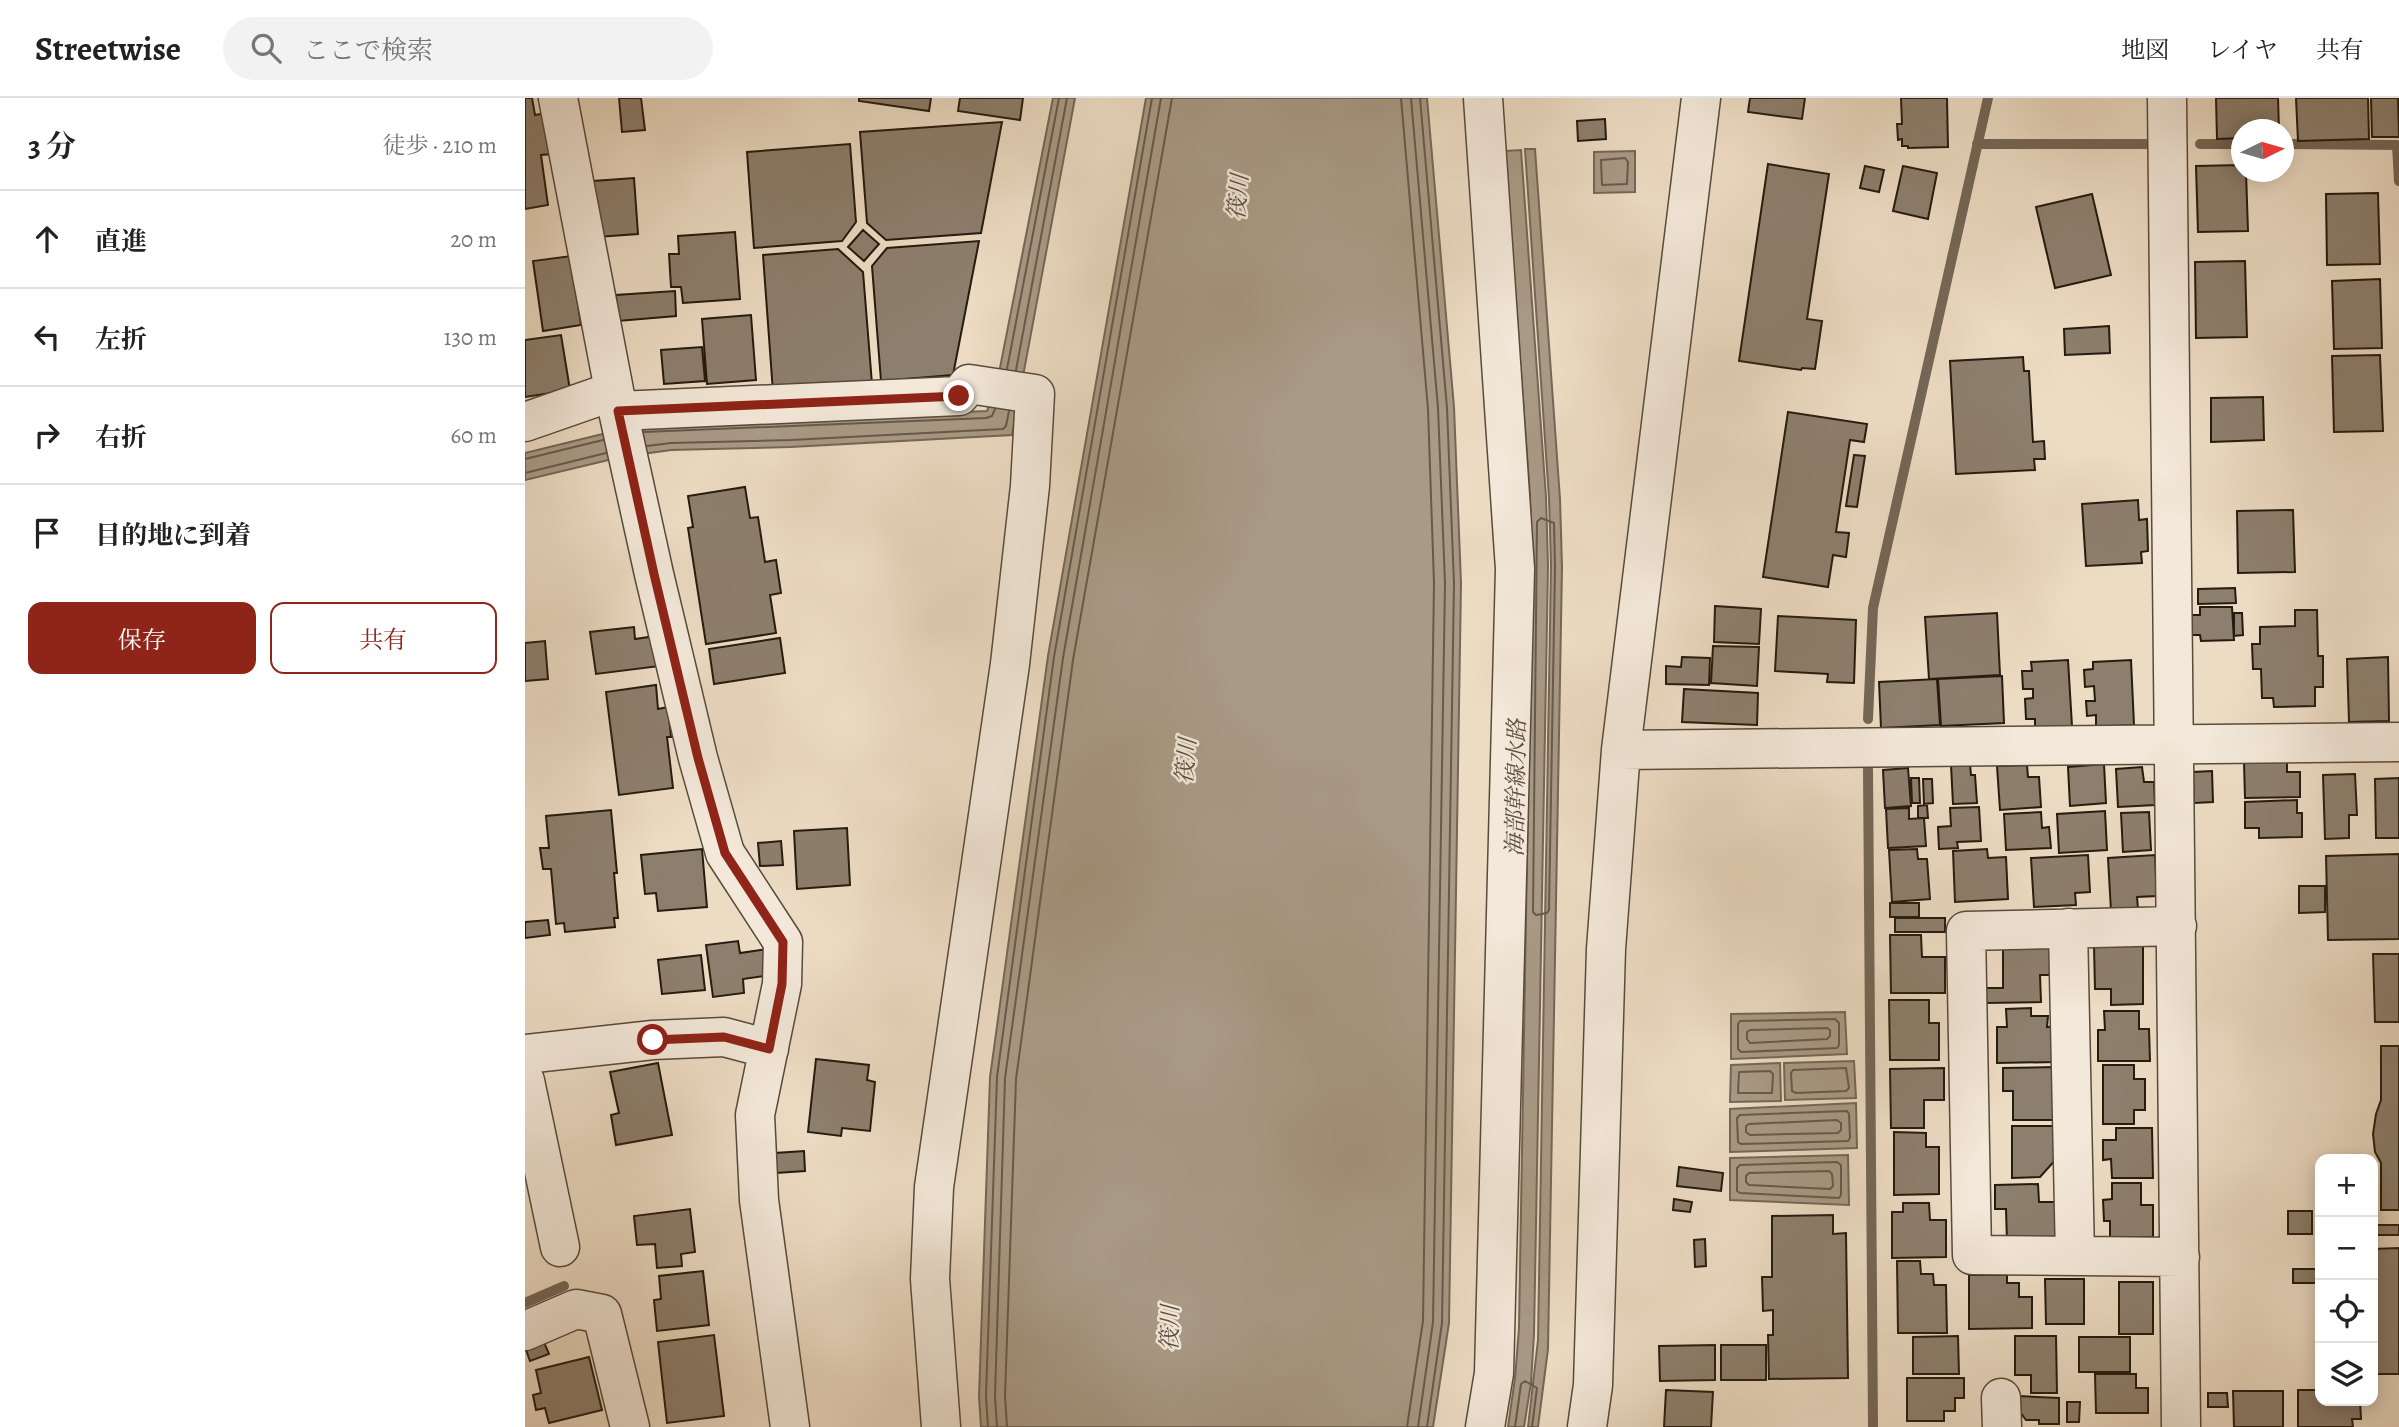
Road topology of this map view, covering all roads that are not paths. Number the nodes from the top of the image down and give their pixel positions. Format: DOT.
graph roads {
  1 [pos="558,98"];
  2 [pos="1483,98"];
  3 [pos="1701,98"];
  4 [pos="2167,98"];
  5 [pos="620,421"];
  6 [pos="525,422"];
  7 [pos="2399,742"];
  8 [pos="2175,746"];
  9 [pos="1621,750"];
  10 [pos="2177,926"];
  11 [pos="2068,928"];
  12 [pos="769,1049"];
  13 [pos="525,1054"];
  14 [pos="525,1080"];
  15 [pos="560,1247"];
  16 [pos="2075,1256"];
  17 [pos="2180,1257"];
  18 [pos="525,1331"];
  19 [pos="630,1427"];
  20 [pos="790,1427"];
  21 [pos="941,1427"];
  22 [pos="1485,1427"];
  23 [pos="1587,1427"];
  24 [pos="2181,1427"];
  1 -- 5 [label="street"];
  2 -- 22 [label="street"];
  3 -- 9 [label="street"];
  4 -- 8 [label="street"];
  5 -- 6 [label="street"];
  5 -- 12 [label="street"];
  5 -- 21 [label="street"];
  7 -- 8 [label="street"];
  8 -- 9 [label="street"];
  8 -- 10 [label="street"];
  9 -- 23 [label="street"];
  10 -- 11 [label="street"];
  10 -- 17 [label="street"];
  11 -- 16 [label="street"];
  11 -- 16 [label="street"];
  12 -- 13 [label="street"];
  12 -- 20 [label="street"];
  14 -- 15 [label="street"];
  16 -- 17 [label="street"];
  17 -- 24 [label="street"];
  18 -- 19 [label="street"];
}
